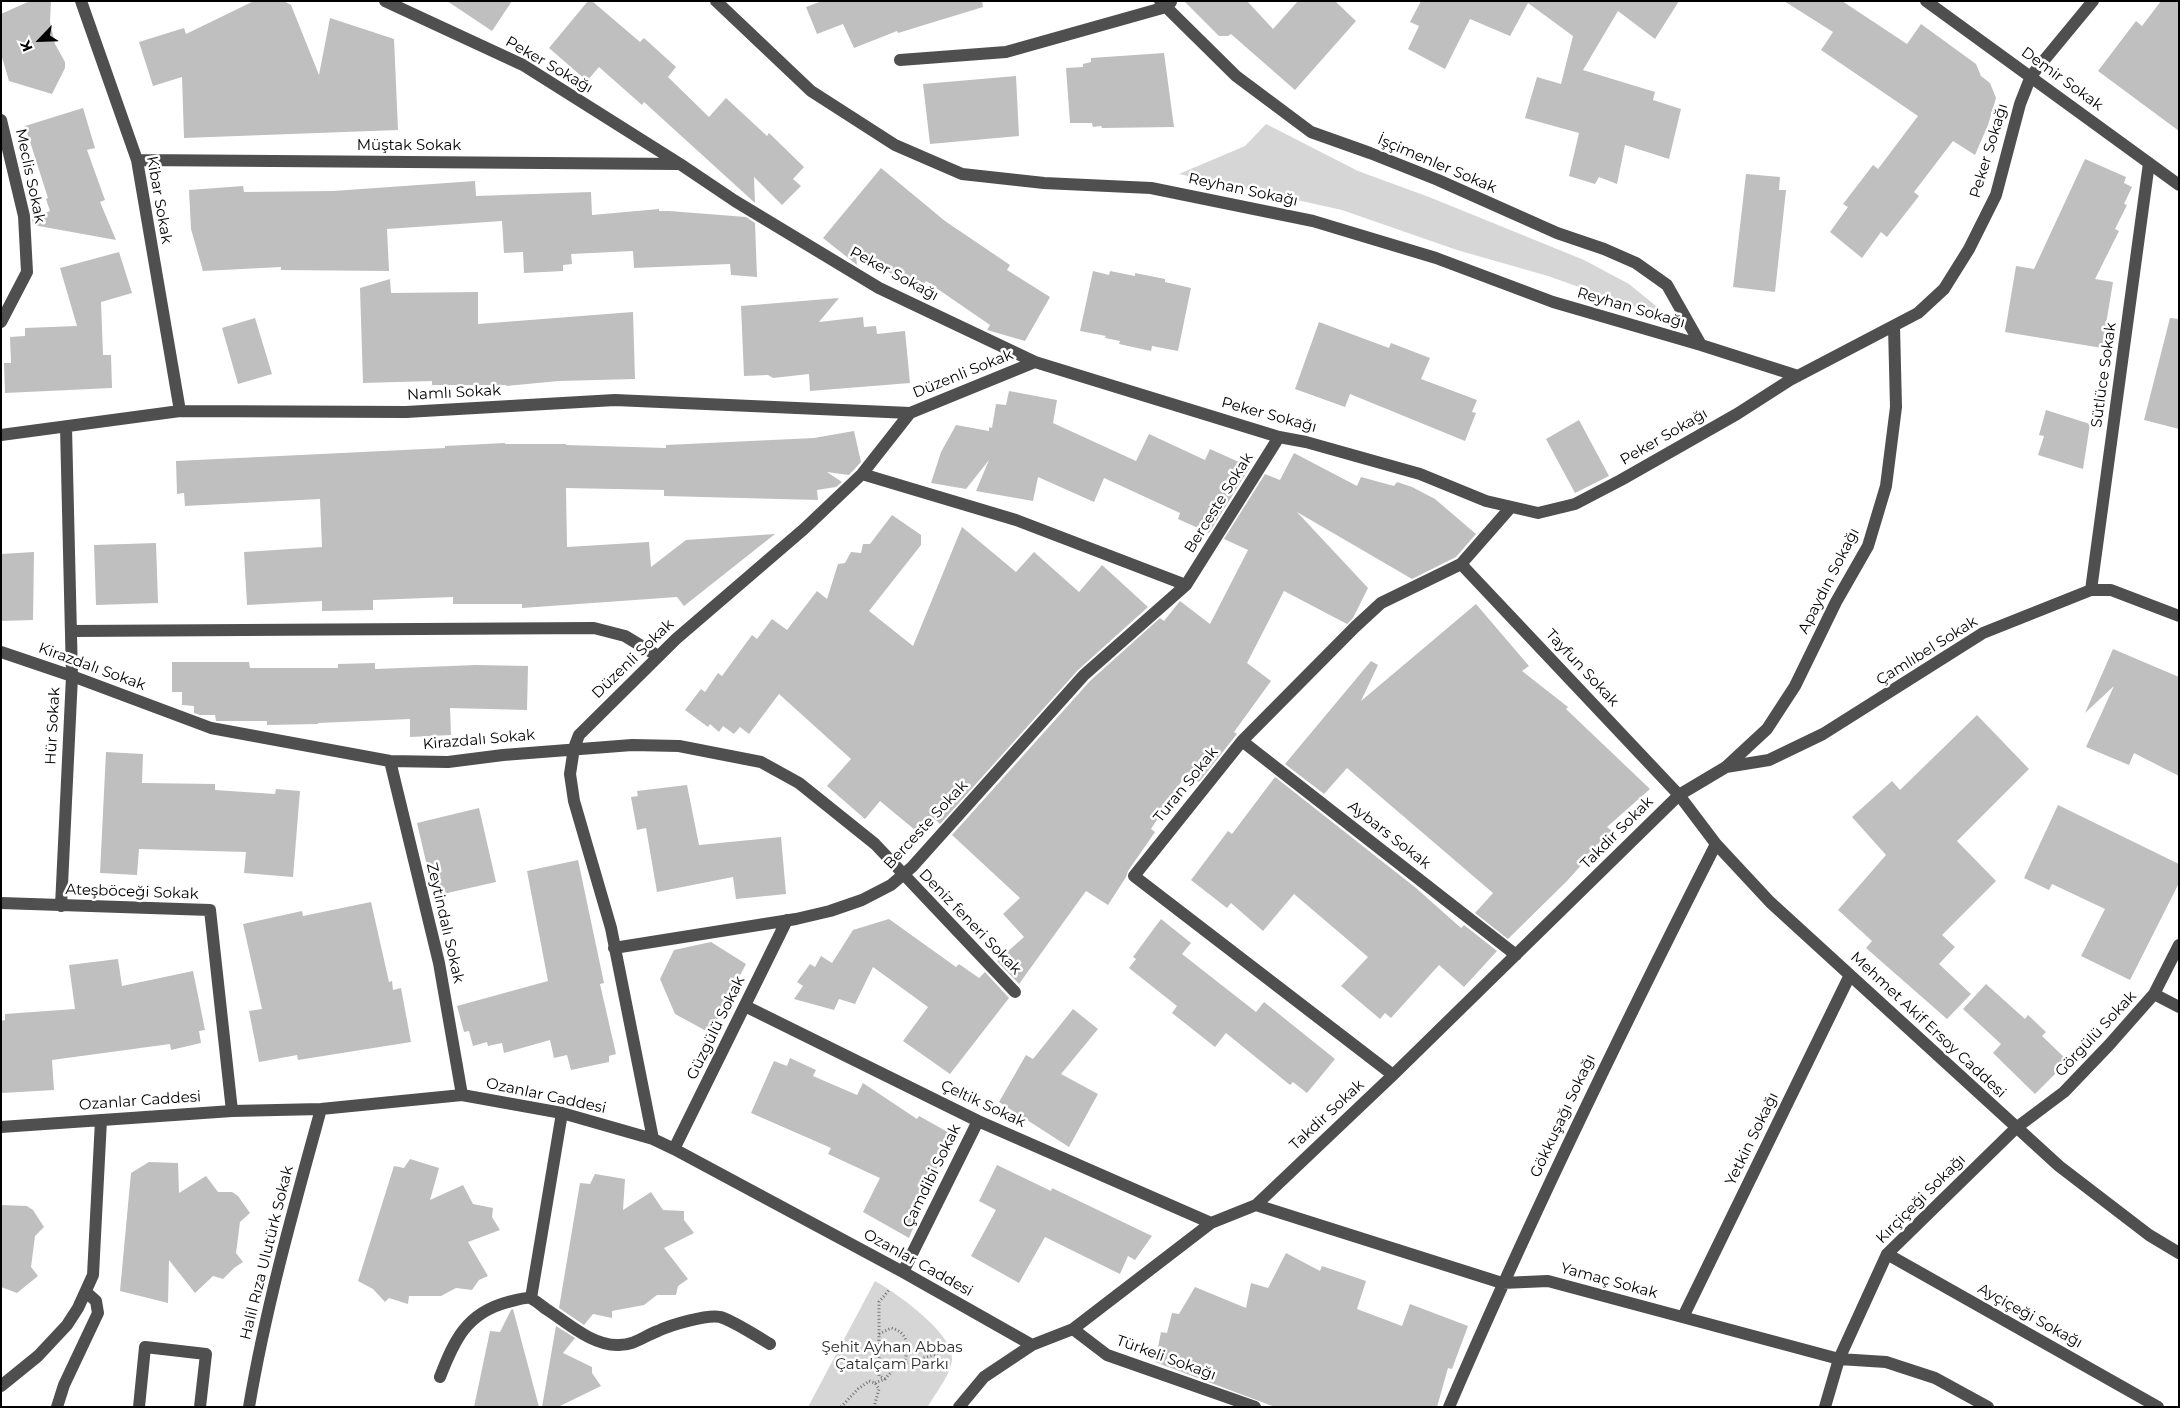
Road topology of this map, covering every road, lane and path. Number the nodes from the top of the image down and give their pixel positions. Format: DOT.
graph roads {
  1 [pos="81,1"];
  2 [pos="385,1"];
  3 [pos="716,1"];
  4 [pos="1926,1"];
  5 [pos="2093,1"];
  6 [pos="1166,3"];
  7 [pos="900,60"];
  8 [pos="2031,76"];
  9 [pos="1,120"];
  10 [pos="137,160"];
  11 [pos="2149,163"];
  12 [pos="680,164"];
  13 [pos="2179,185"];
  14 [pos="1,322"];
  15 [pos="1894,326"];
  16 [pos="1701,345"];
  17 [pos="1035,362"];
  18 [pos="1798,376"];
  19 [pos="180,411"];
  20 [pos="910,413"];
  21 [pos="66,427"];
  22 [pos="1,435"];
  23 [pos="1279,437"];
  24 [pos="862,474"];
  25 [pos="1511,507"];
  26 [pos="1461,564"];
  27 [pos="1186,585"];
  28 [pos="2091,590"];
  29 [pos="2179,616"];
  30 [pos="71,631"];
  31 [pos="1,652"];
  32 [pos="658,656"];
  33 [pos="72,676"];
  34 [pos="1242,741"];
  35 [pos="574,748"];
  36 [pos="390,761"];
  37 [pos="1726,767"];
  38 [pos="1679,795"];
  39 [pos="1716,844"];
  40 [pos="903,875"];
  41 [pos="1,904"];
  42 [pos="61,906"];
  43 [pos="787,920"];
  44 [pos="2179,946"];
  45 [pos="614,948"];
  46 [pos="1516,955"];
  47 [pos="1850,975"];
  48 [pos="1015,992"];
  49 [pos="2154,994"];
  50 [pos="745,1006"];
  51 [pos="2179,1007"];
  52 [pos="1393,1074"];
  53 [pos="462,1094"];
  54 [pos="321,1109"];
  55 [pos="232,1111"];
  56 [pos="562,1113"];
  57 [pos="100,1120"];
  58 [pos="978,1121"];
  59 [pos="1,1127"];
  60 [pos="2016,1128"];
  61 [pos="654,1139"];
  62 [pos="674,1149"];
  63 [pos="1256,1205"];
  64 [pos="1211,1224"];
  65 [pos="2179,1253"];
  66 [pos="1887,1254"];
  67 [pos="903,1272"];
  68 [pos="1502,1283"];
  69 [pos="86,1292"];
  70 [pos="531,1298"];
  71 [pos="1683,1317"];
  72 [pos="1073,1329"];
  73 [pos="879,1334"];
  74 [pos="770,1344"];
  75 [pos="1032,1345"];
  76 [pos="956,1348"];
  77 [pos="1839,1359"];
  78 [pos="904,1364"];
  79 [pos="879,1376"];
  80 [pos="440,1377"];
  81 [pos="885,1379"];
  82 [pos="875,1383"];
  83 [pos="1,1386"];
  84 [pos="57,1407"];
  85 [pos="139,1407"];
  86 [pos="200,1407"];
  87 [pos="249,1407"];
  88 [pos="841,1407"];
  89 [pos="874,1407"];
  90 [pos="959,1407"];
  91 [pos="1255,1407"];
  92 [pos="1449,1407"];
  93 [pos="1825,1407"];
  94 [pos="1988,1407"];
  95 [pos="2158,1407"];
  1 -- 10 [label="street, Kibar Sokak"];
  2 -- 12 [label="street, Peker Sokağı"];
  3 -- 16 [label="street, Reyhan Sokağı"];
  4 -- 8 [label="street, Demir Sokak"];
  5 -- 8 [label="street, Peker Sokağı"];
  6 -- 7 [label="street"];
  6 -- 16 [label="street, İşçimenler Sokak"];
  8 -- 11 [label="street, Demir Sokak"];
  8 -- 15 [label="street, Peker Sokağı"];
  9 -- 14 [label="street, Meclis Sokak"];
  10 -- 12 [label="street, Müştak Sokak"];
  10 -- 19 [label="street, Kibar Sokak"];
  11 -- 13 [label="street, Demir Sokak"];
  11 -- 28 [label="street, Sütlüce Sokak"];
  12 -- 17 [label="street, Peker Sokağı"];
  15 -- 18 [label="street, Peker Sokağı"];
  15 -- 37 [label="street, Apaydın Sokağı"];
  16 -- 18 [label="street, Reyhan Sokağı"];
  17 -- 20 [label="street, Düzenli Sokak"];
  17 -- 23 [label="street, Peker Sokağı"];
  18 -- 25 [label="street, Peker Sokağı"];
  19 -- 20 [label="street, Namlı Sokak"];
  19 -- 21 [label="street, Namlı Sokak"];
  20 -- 24 [label="street, Düzenli Sokak"];
  21 -- 22 [label="street, Namlı Sokak"];
  21 -- 30 [label="street, Hür Sokak"];
  23 -- 25 [label="street, Peker Sokağı"];
  23 -- 27 [label="street, Berceste Sokak"];
  24 -- 27 [label="street"];
  24 -- 32 [label="street, Düzenli Sokak"];
  25 -- 26 [label="street, Turan Sokak"];
  26 -- 34 [label="street, Turan Sokak"];
  26 -- 38 [label="street, Tayfun Sokak"];
  27 -- 40 [label="street, Berceste Sokak"];
  28 -- 29 [label="street, Çamlıbel Sokak"];
  28 -- 37 [label="street, Çamlıbel Sokak"];
  30 -- 32 [label="street"];
  30 -- 33 [label="street, Hür Sokak"];
  31 -- 33 [label="street, Kirazdalı Sokak"];
  32 -- 35 [label="street, Düzenli Sokak"];
  33 -- 36 [label="street, Kirazdalı Sokak"];
  33 -- 42 [label="street, Hür Sokak"];
  34 -- 46 [label="street, Aybars Sokak"];
  34 -- 52 [label="street, Turan Sokak"];
  35 -- 36 [label="street, Kirazdalı Sokak"];
  35 -- 40 [label="street, Kirazdalı Sokak"];
  35 -- 45 [label="street, Düzenli Sokak"];
  36 -- 53 [label="street, Zeytindalı Sokak"];
  37 -- 38 [label="street, Apaydın Sokağı"];
  38 -- 39 [label="street, Mehmet Akif Ersoy Caddesi"];
  38 -- 46 [label="street, Takdir Sokak"];
  39 -- 47 [label="street, Mehmet Akif Ersoy Caddesi"];
  39 -- 68 [label="street, Gökkuşağı Sokağı"];
  40 -- 43 [label="street, Berceste Sokak"];
  40 -- 48 [label="street, Deniz feneri Sokak"];
  41 -- 42 [label="street, Ateşböceği Sokak"];
  42 -- 55 [label="street, Ateşböceği Sokak"];
  43 -- 45 [label="street, Berceste Sokak"];
  43 -- 50 [label="street, Güzgülü Sokak"];
  44 -- 49 [label="street, Görgülü Sokak"];
  45 -- 61 [label="street, Düzenli Sokak"];
  46 -- 52 [label="street, Takdir Sokak"];
  47 -- 60 [label="street, Mehmet Akif Ersoy Caddesi"];
  47 -- 71 [label="street, Yetkin Sokağı"];
  49 -- 51 [label="street"];
  49 -- 60 [label="street, Görgülü Sokak"];
  50 -- 58 [label="street, Çeltik Sokak"];
  50 -- 62 [label="street, Güzgülü Sokak"];
  52 -- 63 [label="street, Takdir Sokak"];
  53 -- 54 [label="street, Ozanlar Caddesi"];
  53 -- 56 [label="street, Ozanlar Caddesi"];
  54 -- 55 [label="street, Ozanlar Caddesi"];
  54 -- 87 [label="street, Halil Rıza Ulutürk Sokak"];
  55 -- 57 [label="street, Ozanlar Caddesi"];
  56 -- 61 [label="street, Ozanlar Caddesi"];
  56 -- 70 [label="street"];
  57 -- 59 [label="street, Ozanlar Caddesi"];
  57 -- 69 [label="street"];
  58 -- 64 [label="street, Çeltik Sokak"];
  58 -- 67 [label="street, Çamdibi Sokak"];
  60 -- 65 [label="street, Mehmet Akif Ersoy Caddesi"];
  60 -- 66 [label="street, Kırçiçeği Sokağı"];
  61 -- 62 [label="street, Ozanlar Caddesi"];
  62 -- 67 [label="street, Ozanlar Caddesi"];
  63 -- 64 [label="street, Takdir Sokak"];
  63 -- 68 [label="street, Yamaç Sokak"];
  64 -- 72 [label="street, Takdir Sokak"];
  66 -- 77 [label="street, Kırçiçeği Sokağı"];
  66 -- 95 [label="street, Ayçiçeği Sokağı"];
  67 -- 73 [label="path"];
  67 -- 75 [label="street, Ozanlar Caddesi"];
  68 -- 71 [label="street, Yamaç Sokak"];
  68 -- 92 [label="street, Gökkuşağı Sokağı"];
  69 -- 83 [label="street"];
  69 -- 84 [label="street"];
  70 -- 74 [label="street"];
  70 -- 80 [label="street"];
  71 -- 77 [label="street, Yamaç Sokak"];
  72 -- 75 [label="street, Takdir Sokak"];
  72 -- 91 [label="street, Türkeli Sokağı"];
  73 -- 78 [label="path"];
  73 -- 79 [label="path"];
  75 -- 90 [label="street, Takdir Sokak"];
  76 -- 78 [label="path"];
  77 -- 93 [label="street, Kırçiçeği Sokağı"];
  77 -- 94 [label="street, Yamaç Sokak"];
  78 -- 81 [label="path"];
  79 -- 81 [label="path"];
  79 -- 82 [label="path"];
  81 -- 82 [label="path"];
  82 -- 88 [label="path"];
  82 -- 89 [label="path"];
  85 -- 86 [label="street"];
}
